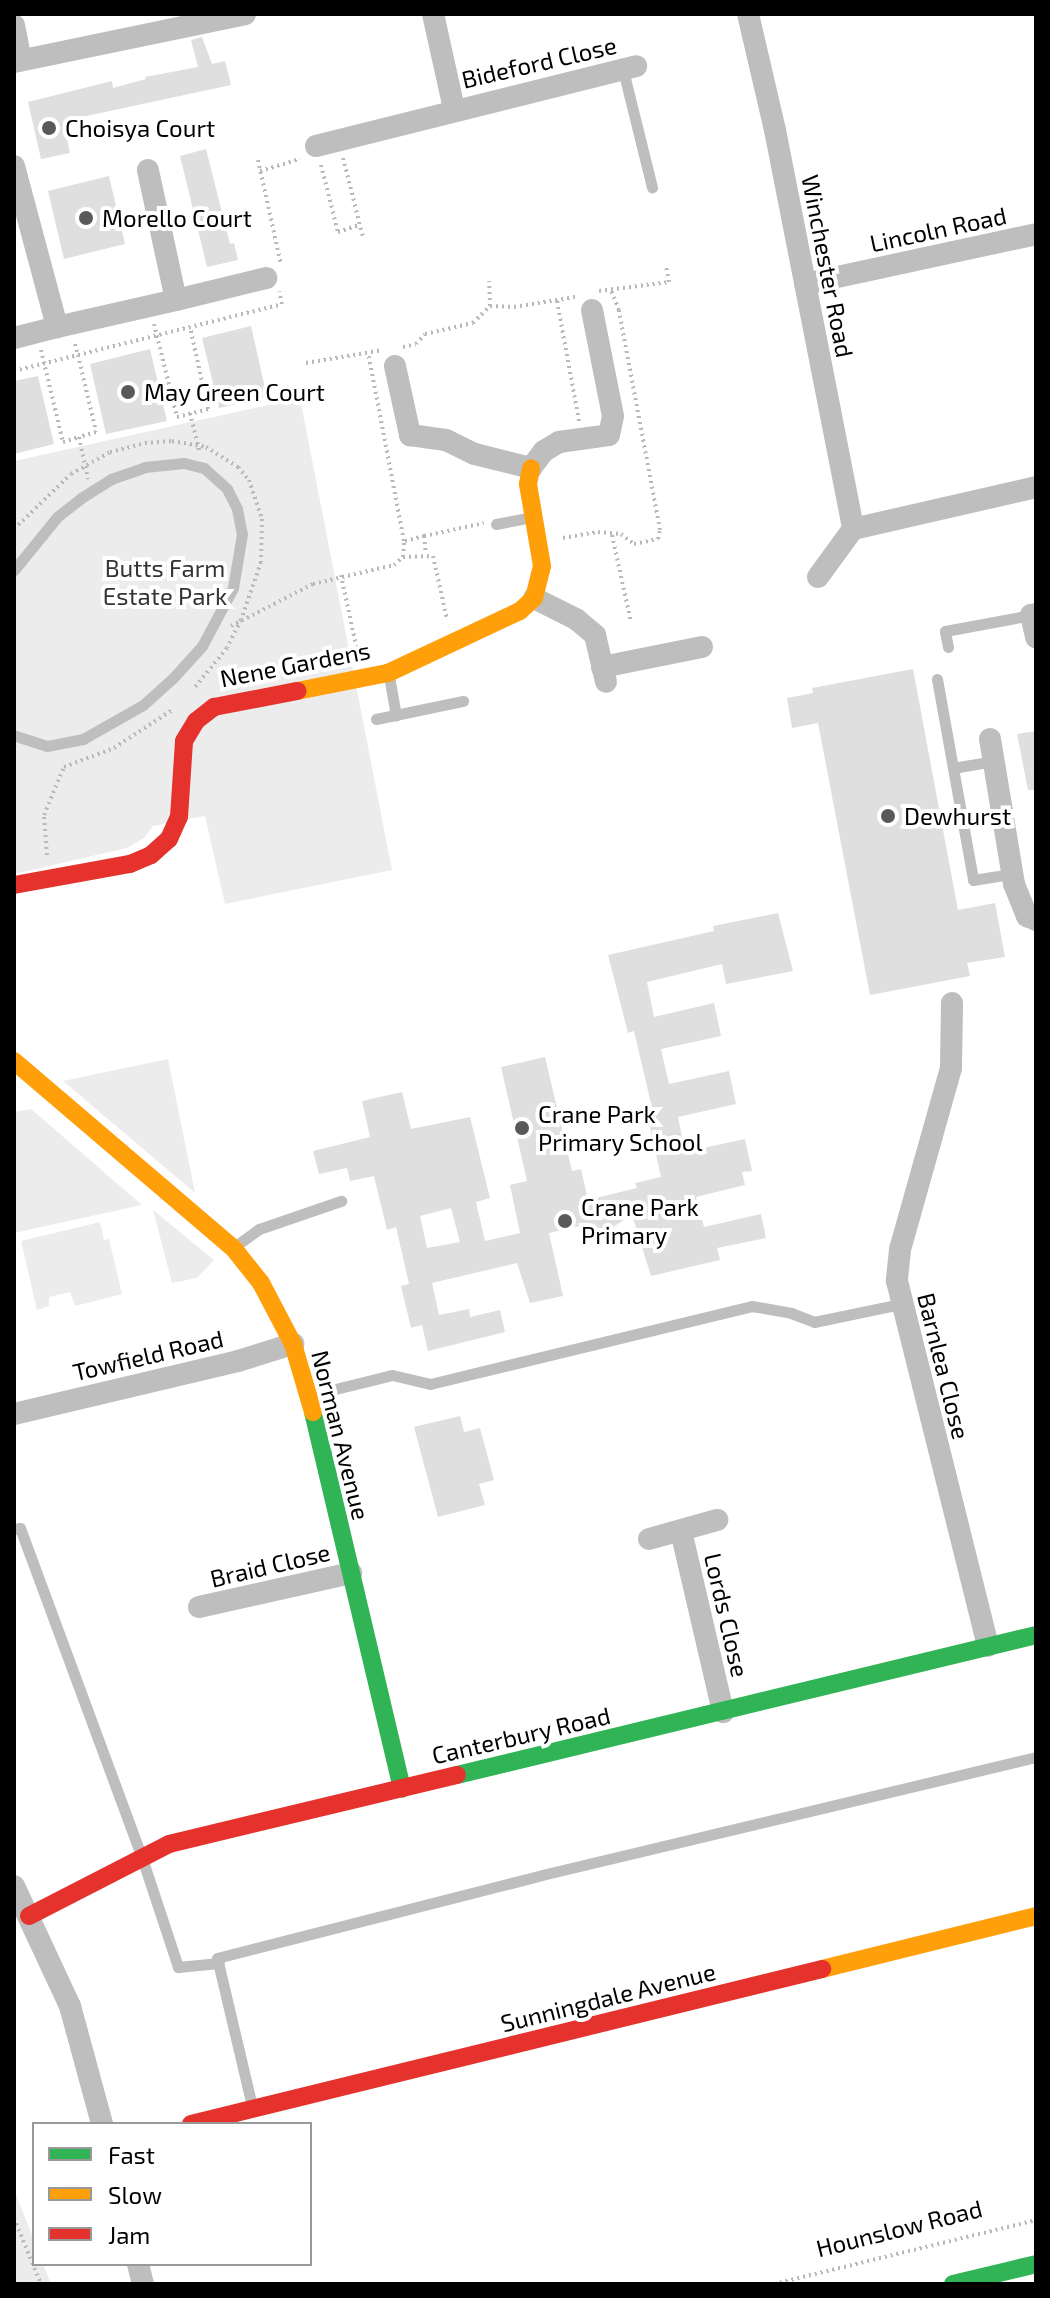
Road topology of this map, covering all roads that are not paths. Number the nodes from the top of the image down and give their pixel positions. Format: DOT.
graph roads {
  1 [pos="245,14"];
  2 [pos="433,14"];
  3 [pos="748,14"];
  4 [pos="14,25"];
  5 [pos="18,61"];
  6 [pos="629,68"];
  7 [pos="454,109"];
  8 [pos="328,147"];
  9 [pos="14,166"];
  10 [pos="148,170"];
  11 [pos="652,187"];
  12 [pos="1036,234"];
  13 [pos="271,277"];
  14 [pos="805,284"];
  15 [pos="176,300"];
  16 [pos="592,310"];
  17 [pos="54,328"];
  18 [pos="14,338"];
  19 [pos="395,366"];
  20 [pos="531,468"];
  21 [pos="1036,487"];
  22 [pos="533,517"];
  23 [pos="496,524"];
  24 [pos="853,529"];
  25 [pos="14,570"];
  26 [pos="818,577"];
  27 [pos="534,598"];
  28 [pos="1034,622"];
  29 [pos="702,647"];
  30 [pos="948,647"];
  31 [pos="388,673"];
  32 [pos="937,679"];
  33 [pos="463,701"];
  34 [pos="396,715"];
  35 [pos="376,719"];
  36 [pos="14,735"];
  37 [pos="992,750"];
  38 [pos="953,768"];
  39 [pos="1012,874"];
  40 [pos="14,885"];
  41 [pos="1036,920"];
  42 [pos="952,1003"];
  43 [pos="14,1061"];
  44 [pos="341,1201"];
  45 [pos="234,1249"];
  46 [pos="901,1304"];
  47 [pos="293,1344"];
  48 [pos="309,1395"];
  49 [pos="14,1414"];
  50 [pos="717,1520"];
  51 [pos="14,1529"];
  52 [pos="681,1531"];
  53 [pos="649,1539"];
  54 [pos="351,1573"];
  55 [pos="199,1607"];
  56 [pos="1036,1635"];
  57 [pos="988,1646"];
  58 [pos="723,1712"];
  59 [pos="1036,1757"];
  60 [pos="402,1789"];
  61 [pos="142,1858"];
  62 [pos="14,1886"];
  63 [pos="29,1916"];
  64 [pos="1036,1916"];
  65 [pos="219,1963"];
  66 [pos="253,2109"];
  67 [pos="101,2122"];
  68 [pos="199,2122"];
  69 [pos="1036,2264"];
  70 [pos="953,2284"];
  1 -- 5 [label="street"];
  2 -- 7 [label="street, Bideford Close"];
  3 -- 14 [label="street, Winchester Road"];
  4 -- 5 [label="street"];
  6 -- 7 [label="street, Bideford Close"];
  6 -- 11 [label="lane"];
  7 -- 8 [label="street, Bideford Close"];
  9 -- 17 [label="street"];
  10 -- 15 [label="street"];
  12 -- 14 [label="street, Lincoln Road"];
  13 -- 15 [label="street"];
  14 -- 24 [label="street, Winchester Road"];
  15 -- 17 [label="street"];
  16 -- 20 [label="street"];
  17 -- 18 [label="street"];
  19 -- 20 [label="street"];
  20 -- 22 [label="street"];
  21 -- 24 [label="street"];
  22 -- 23 [label="lane"];
  22 -- 27 [label="street"];
  24 -- 26 [label="street"];
  25 -- 36 [label="lane"];
  27 -- 29 [label="street"];
  27 -- 31 [label="street, Nene Gardens"];
  28 -- 30 [label="lane"];
  31 -- 34 [label="lane"];
  31 -- 40 [label="street, Nene Gardens"];
  32 -- 38 [label="lane"];
  33 -- 34 [label="lane"];
  34 -- 35 [label="lane"];
  37 -- 38 [label="lane"];
  37 -- 39 [label="street"];
  38 -- 39 [label="lane"];
  39 -- 41 [label="street"];
  42 -- 46 [label="street, Barnlea Close"];
  43 -- 45 [label="street, Norman Avenue"];
  44 -- 45 [label="lane"];
  45 -- 47 [label="street, Norman Avenue"];
  46 -- 48 [label="lane"];
  46 -- 57 [label="street, Barnlea Close"];
  47 -- 48 [label="street, Norman Avenue"];
  47 -- 49 [label="street, Towfield Road"];
  48 -- 54 [label="street, Norman Avenue"];
  50 -- 52 [label="street, Lords Close"];
  51 -- 61 [label="lane"];
  52 -- 53 [label="street, Lords Close"];
  52 -- 58 [label="street, Lords Close"];
  54 -- 55 [label="street, Braid Close"];
  54 -- 60 [label="street, Norman Avenue"];
  56 -- 57 [label="street, Canterbury Road"];
  57 -- 58 [label="street, Canterbury Road"];
  58 -- 60 [label="street, Canterbury Road"];
  59 -- 65 [label="lane"];
  60 -- 61 [label="street, Canterbury Road"];
  61 -- 63 [label="street, Canterbury Road"];
  61 -- 65 [label="lane"];
  62 -- 63 [label="street"];
  63 -- 67 [label="street"];
  64 -- 66 [label="street, Sunningdale Avenue"];
  65 -- 66 [label="lane"];
  66 -- 68 [label="street, Sunningdale Avenue"];
  69 -- 70 [label="street"];
}
